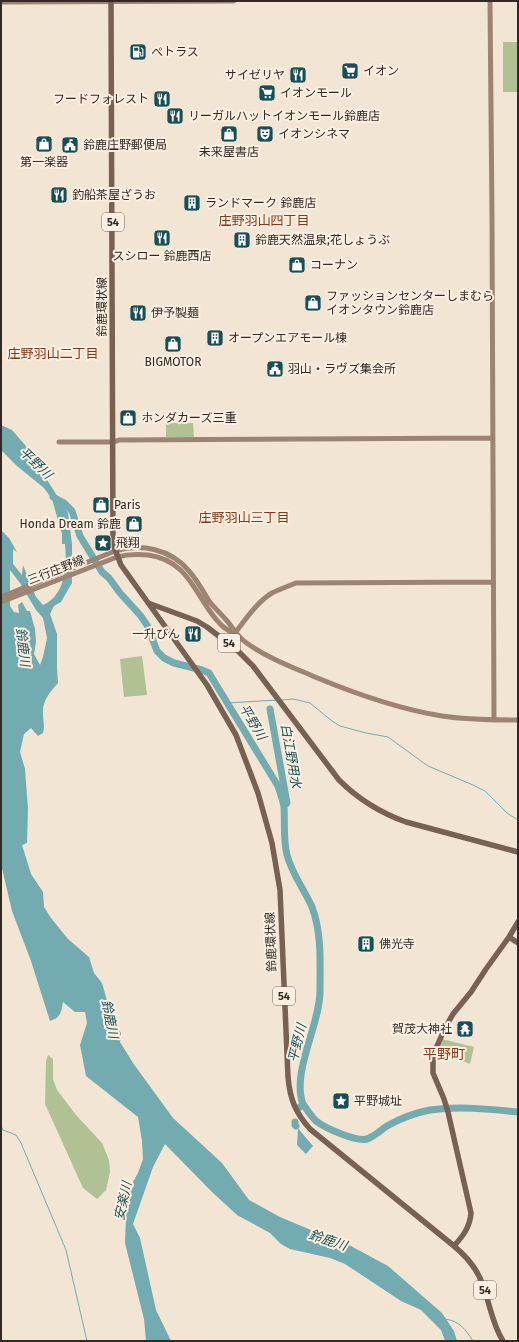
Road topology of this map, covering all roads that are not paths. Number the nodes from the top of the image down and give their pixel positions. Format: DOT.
graph roads {
  1 [pos="111,1"];
  2 [pos="234,1"];
  3 [pos="490,1"];
  4 [pos="1,2"];
  5 [pos="493,438"];
  6 [pos="59,442"];
  7 [pos="114,442"];
  8 [pos="115,551"];
  9 [pos="118,557"];
  10 [pos="493,582"];
  11 [pos="1,597"];
  12 [pos="1,602"];
  13 [pos="148,602"];
  14 [pos="170,612"];
  15 [pos="158,615"];
  16 [pos="235,633"];
  17 [pos="494,720"];
  18 [pos="518,720"];
  19 [pos="518,852"];
  20 [pos="518,922"];
  21 [pos="509,937"];
  22 [pos="518,943"];
  23 [pos="454,1246"];
  24 [pos="503,1341"];
  1 -- 2 [label="street"];
  1 -- 4 [label="street"];
  1 -- 7 [label="main road, 鈴鹿環状線 / 54"];
  3 -- 5 [label="street"];
  5 -- 7 [label="street"];
  5 -- 10 [label="street"];
  6 -- 7 [label="street"];
  7 -- 8 [label="main road, 鈴鹿環状線 / 54"];
  8 -- 9 [label="main road, 鈴鹿環状線 / 54"];
  8 -- 11 [label="street, 三行庄野線"];
  8 -- 16 [label="street, 三行庄野線"];
  9 -- 12 [label="street, 三行庄野線"];
  9 -- 13 [label="main road, 鈴鹿環状線 / 54"];
  9 -- 16 [label="street, 三行庄野線"];
  10 -- 16 [label="street"];
  10 -- 17 [label="street"];
  13 -- 14 [label="main road, 鈴鹿環状線 / 54"];
  13 -- 15 [label="main road, 鈴鹿環状線 / 54"];
  14 -- 15 [label="main road"];
  14 -- 19 [label="main road, 鈴鹿環状線 / 54"];
  15 -- 23 [label="main road, 鈴鹿環状線 / 54"];
  16 -- 17 [label="street"];
  17 -- 18 [label="street"];
  20 -- 21 [label="main road"];
  21 -- 22 [label="main road"];
  21 -- 23 [label="main road"];
  23 -- 24 [label="main road, 鈴鹿環状線 / 54"];
}
